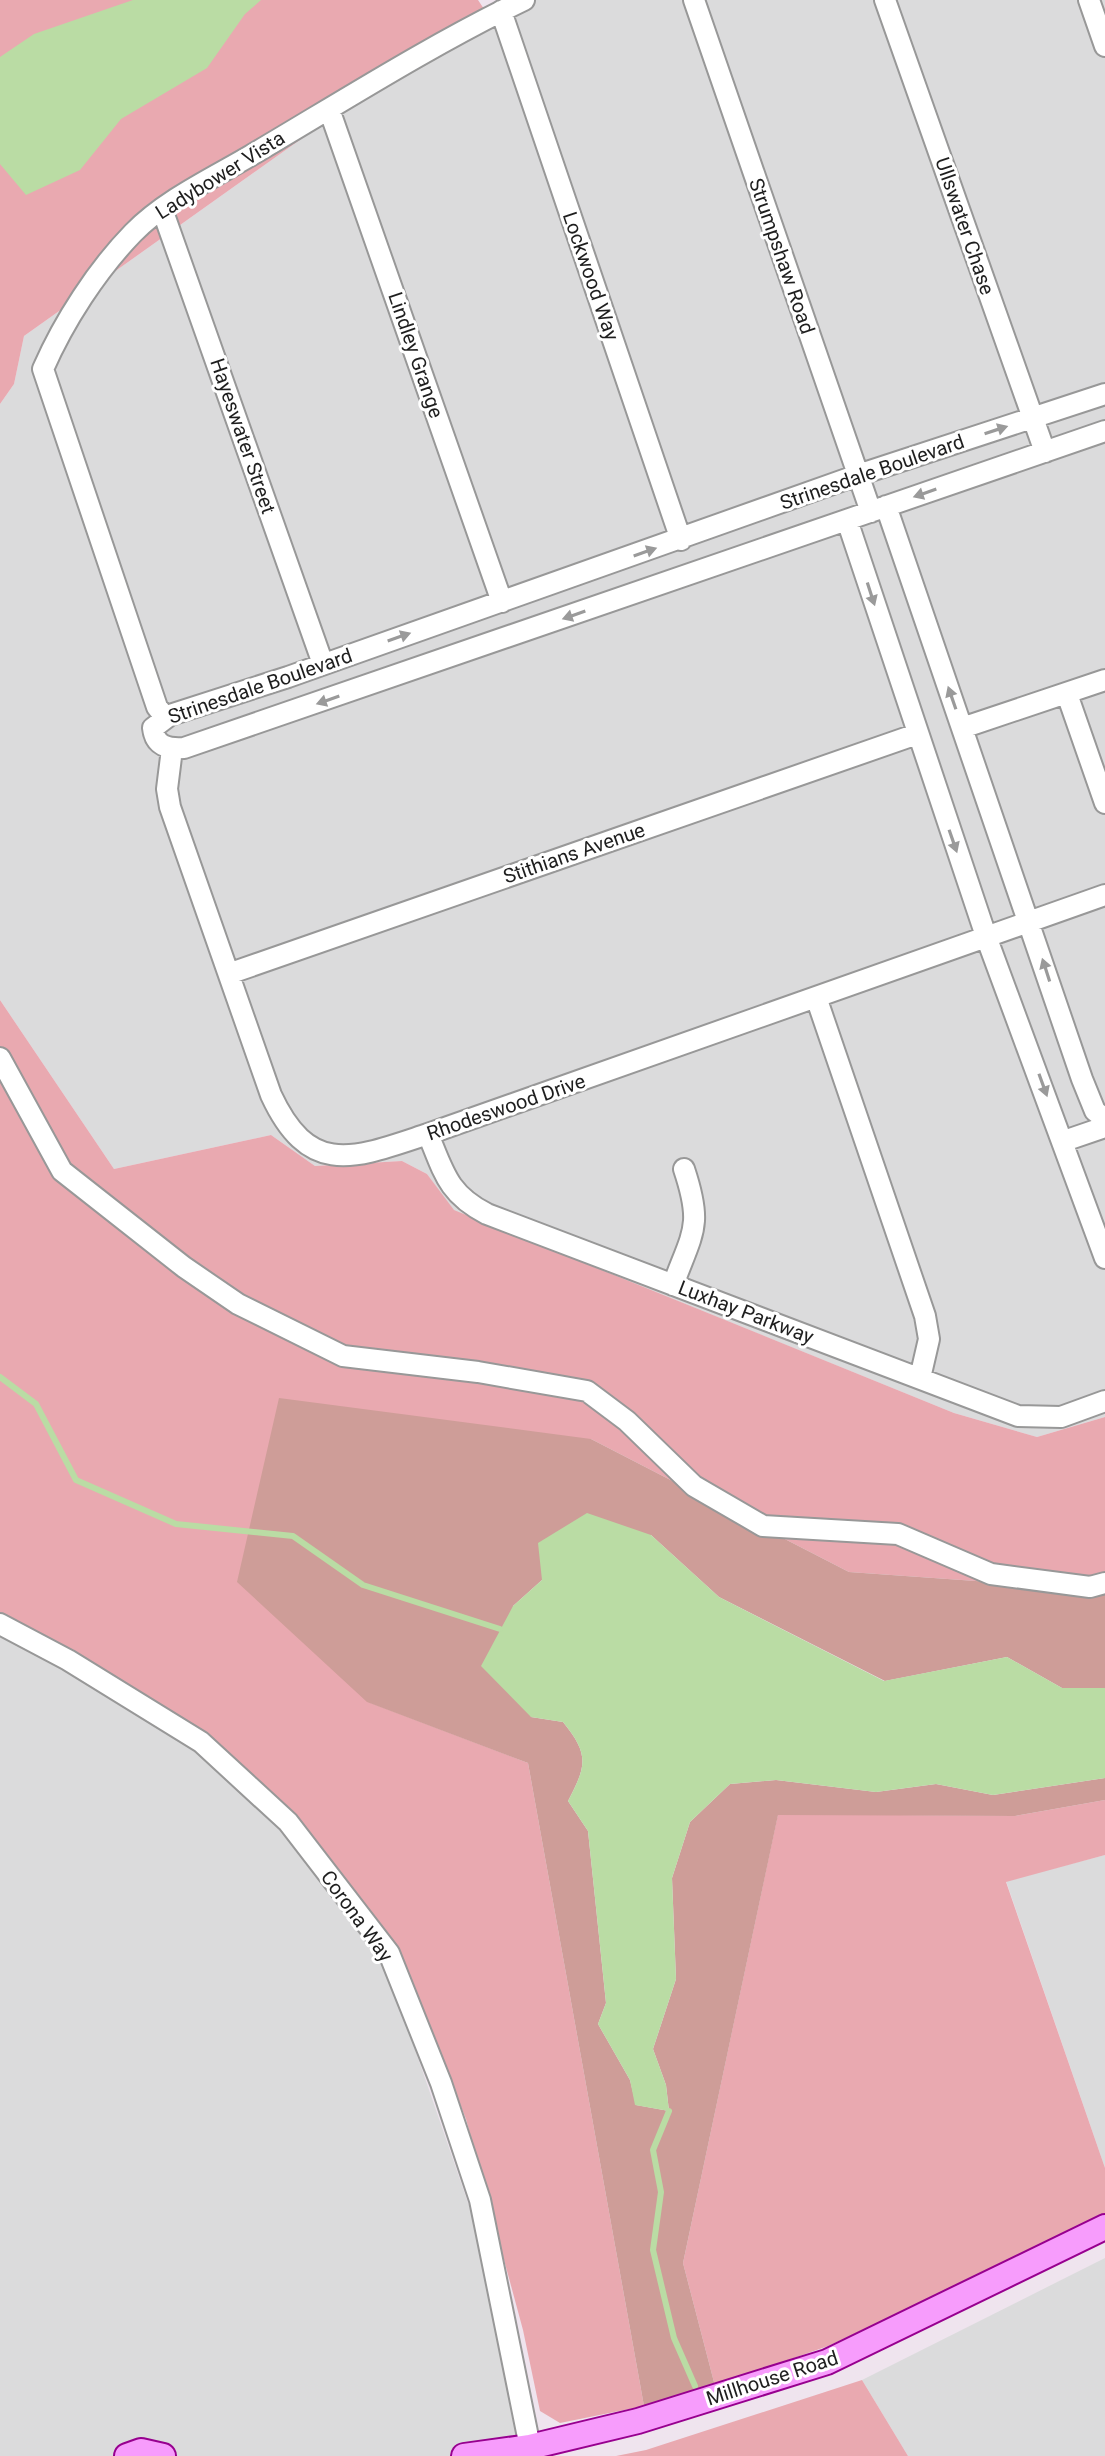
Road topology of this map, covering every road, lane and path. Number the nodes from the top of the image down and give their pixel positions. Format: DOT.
graph roads {
  1 [pos="524,0"];
  2 [pos="694,0"];
  3 [pos="885,0"];
  4 [pos="1089,0"];
  5 [pos="501,11"];
  6 [pos="1105,46"];
  7 [pos="329,109"];
  8 [pos="162,209"];
  9 [pos="1105,394"];
  10 [pos="1033,418"];
  11 [pos="1105,431"];
  12 [pos="1045,452"];
  13 [pos="858,475"];
  14 [pos="878,509"];
  15 [pos="847,520"];
  16 [pos="681,540"];
  17 [pos="502,602"];
  18 [pos="323,664"];
  19 [pos="1105,680"];
  20 [pos="1067,694"];
  21 [pos="165,717"];
  22 [pos="962,728"];
  23 [pos="917,734"];
  24 [pos="172,749"];
  25 [pos="1105,803"];
  26 [pos="1105,895"];
  27 [pos="1030,922"];
  28 [pos="987,939"];
  29 [pos="231,973"];
  30 [pos="817,1000"];
  31 [pos="0,1058"];
  32 [pos="1105,1119"];
  33 [pos="1105,1127"];
  34 [pos="428,1134"];
  35 [pos="1064,1141"];
  36 [pos="684,1169"];
  37 [pos="1105,1258"];
  38 [pos="673,1285"];
  39 [pos="920,1378"];
  40 [pos="1105,1401"];
  41 [pos="1105,1583"];
  42 [pos="0,1624"];
  43 [pos="1105,2227"];
  44 [pos="530,2447"];
  45 [pos="127,2456"];
  46 [pos="163,2456"];
  47 [pos="464,2456"];
  1 -- 5 [label="street, Ladybower Vista"];
  2 -- 13 [label="street, Strumpshaw Road"];
  3 -- 10 [label="street, Ullswater Chase"];
  4 -- 6 [label="street"];
  5 -- 7 [label="street, Ladybower Vista"];
  5 -- 16 [label="street, Lockwood Way"];
  7 -- 8 [label="street, Ladybower Vista"];
  7 -- 17 [label="street, Lindley Grange"];
  8 -- 18 [label="street, Hayeswater Street"];
  8 -- 21 [label="street, Ladybower Vista"];
  9 -- 10 [label="street, Strinesdale Boulevard"];
  10 -- 12 [label="street, Ullswater Chase"];
  13 -- 10 [label="street, Strinesdale Boulevard, one-way"];
  11 -- 12 [label="street, Strinesdale Boulevard"];
  12 -- 14 [label="street, Strinesdale Boulevard, one-way"];
  13 -- 14 [label="street, Strumpshaw Road"];
  13 -- 16 [label="street, Strinesdale Boulevard"];
  14 -- 15 [label="street, Strinesdale Boulevard"];
  22 -- 14 [label="street, Strumpshaw Road, one-way"];
  15 -- 23 [label="street, one-way"];
  15 -- 24 [label="street, Strinesdale Boulevard, one-way"];
  17 -- 16 [label="street, Strinesdale Boulevard, one-way"];
  18 -- 17 [label="street, Strinesdale Boulevard, one-way"];
  18 -- 21 [label="street, Strinesdale Boulevard"];
  19 -- 20 [label="street"];
  20 -- 22 [label="street"];
  20 -- 25 [label="street"];
  21 -- 24 [label="street, Strinesdale Boulevard"];
  22 -- 27 [label="street, Strumpshaw Road"];
  23 -- 28 [label="street, one-way"];
  23 -- 29 [label="street, Stithians Avenue"];
  24 -- 29 [label="street, Rhodeswood Drive"];
  26 -- 27 [label="street, Rhodeswood Drive"];
  27 -- 28 [label="street, Rhodeswood Drive"];
  32 -- 27 [label="street, Strumpshaw Road, one-way"];
  28 -- 30 [label="street, Rhodeswood Drive"];
  28 -- 35 [label="street, one-way"];
  29 -- 34 [label="street, Rhodeswood Drive"];
  30 -- 34 [label="street, Rhodeswood Drive"];
  30 -- 39 [label="street"];
  31 -- 41 [label="street"];
  33 -- 35 [label="street"];
  34 -- 38 [label="street, Luxhay Parkway"];
  35 -- 37 [label="street"];
  36 -- 38 [label="street"];
  38 -- 39 [label="street, Luxhay Parkway"];
  39 -- 40 [label="street, Luxhay Parkway"];
  42 -- 44 [label="street, Corona Way"];
  43 -- 44 [label="main road, Millhouse Road"];
  44 -- 47 [label="main road, Millhouse Road"];
  45 -- 46 [label="main road"];
}
